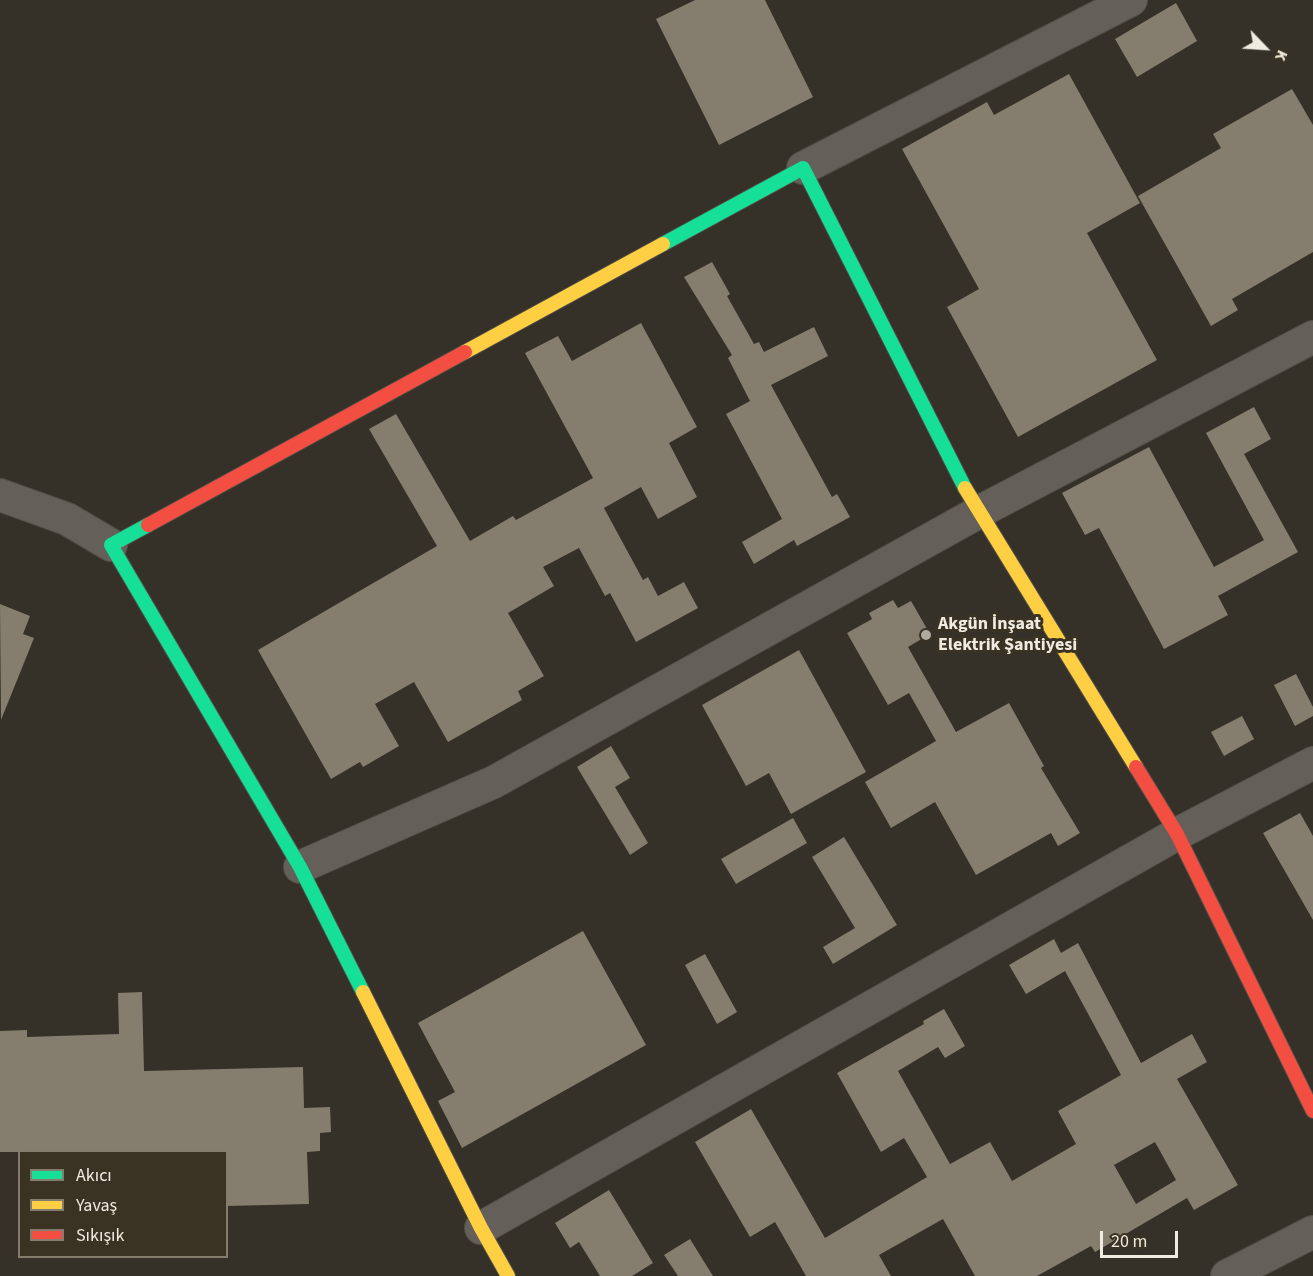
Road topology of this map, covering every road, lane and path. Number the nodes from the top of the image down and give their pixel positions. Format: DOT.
graph roads {
  1 [pos="1131,0"];
  2 [pos="803,168"];
  3 [pos="1313,337"];
  4 [pos="0,495"];
  5 [pos="979,512"];
  6 [pos="111,545"];
  7 [pos="1313,763"];
  8 [pos="1177,834"];
  9 [pos="300,867"];
  10 [pos="1313,1112"];
  11 [pos="481,1228"];
  12 [pos="1313,1232"];
  13 [pos="508,1276"];
  14 [pos="1227,1276"];
  1 -- 2 [label="street"];
  2 -- 5 [label="street"];
  2 -- 6 [label="street"];
  3 -- 5 [label="street"];
  4 -- 6 [label="street"];
  5 -- 8 [label="street"];
  5 -- 9 [label="street"];
  6 -- 9 [label="street"];
  7 -- 8 [label="street"];
  8 -- 10 [label="street"];
  8 -- 11 [label="street"];
  9 -- 11 [label="street"];
  11 -- 13 [label="street"];
  12 -- 14 [label="street"];
}
